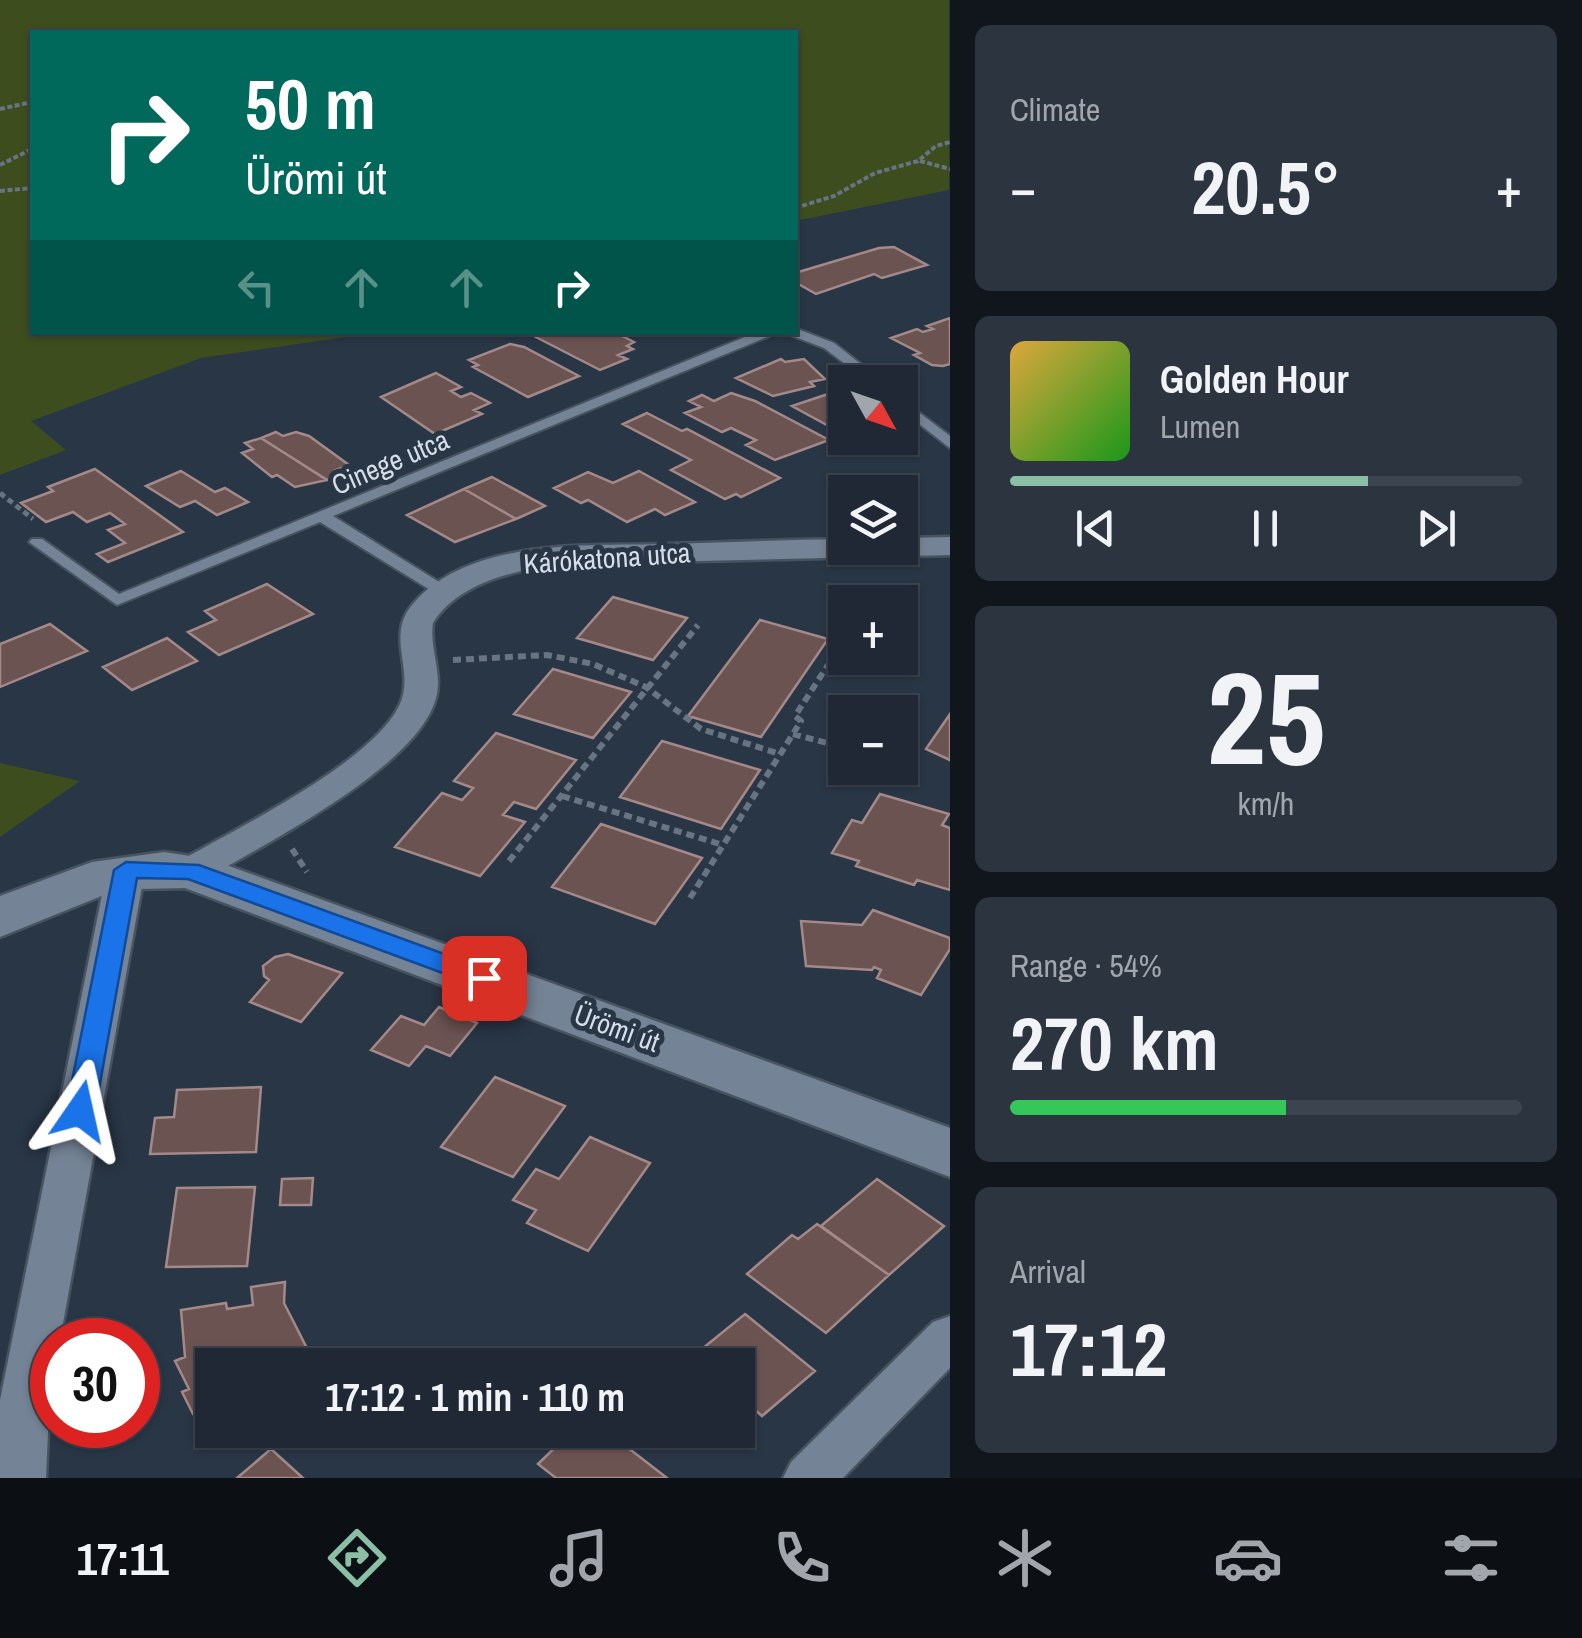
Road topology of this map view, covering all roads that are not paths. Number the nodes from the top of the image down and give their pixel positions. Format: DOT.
graph roads {
  1 [pos="798,333"];
  2 [pos="762,335"];
  3 [pos="857,365"];
  4 [pos="918,417"];
  5 [pos="950,444"];
  6 [pos="323,517"];
  7 [pos="37,542"];
  8 [pos="950,546"];
  9 [pos="918,547"];
  10 [pos="828,550"];
  11 [pos="446,593"];
  12 [pos="126,870"];
  13 [pos="190,871"];
  14 [pos="0,918"];
  15 [pos="950,1153"];
  16 [pos="950,1336"];
  17 [pos="20,1478"];
  18 [pos="809,1478"];
  1 -- 3 [label="lane"];
  2 -- 6 [label="lane, Cinege utca"];
  4 -- 5 [label="lane"];
  6 -- 7 [label="lane, Cinege utca"];
  6 -- 11 [label="lane"];
  8 -- 9 [label="street"];
  10 -- 11 [label="street, Kárókatona utca"];
  11 -- 13 [label="street, Kárókatona utca"];
  12 -- 13 [label="street, Ürömi út"];
  12 -- 14 [label="street, Ürömi út"];
  12 -- 17 [label="street"];
  13 -- 15 [label="street, Ürömi út"];
  16 -- 18 [label="street"];
}
